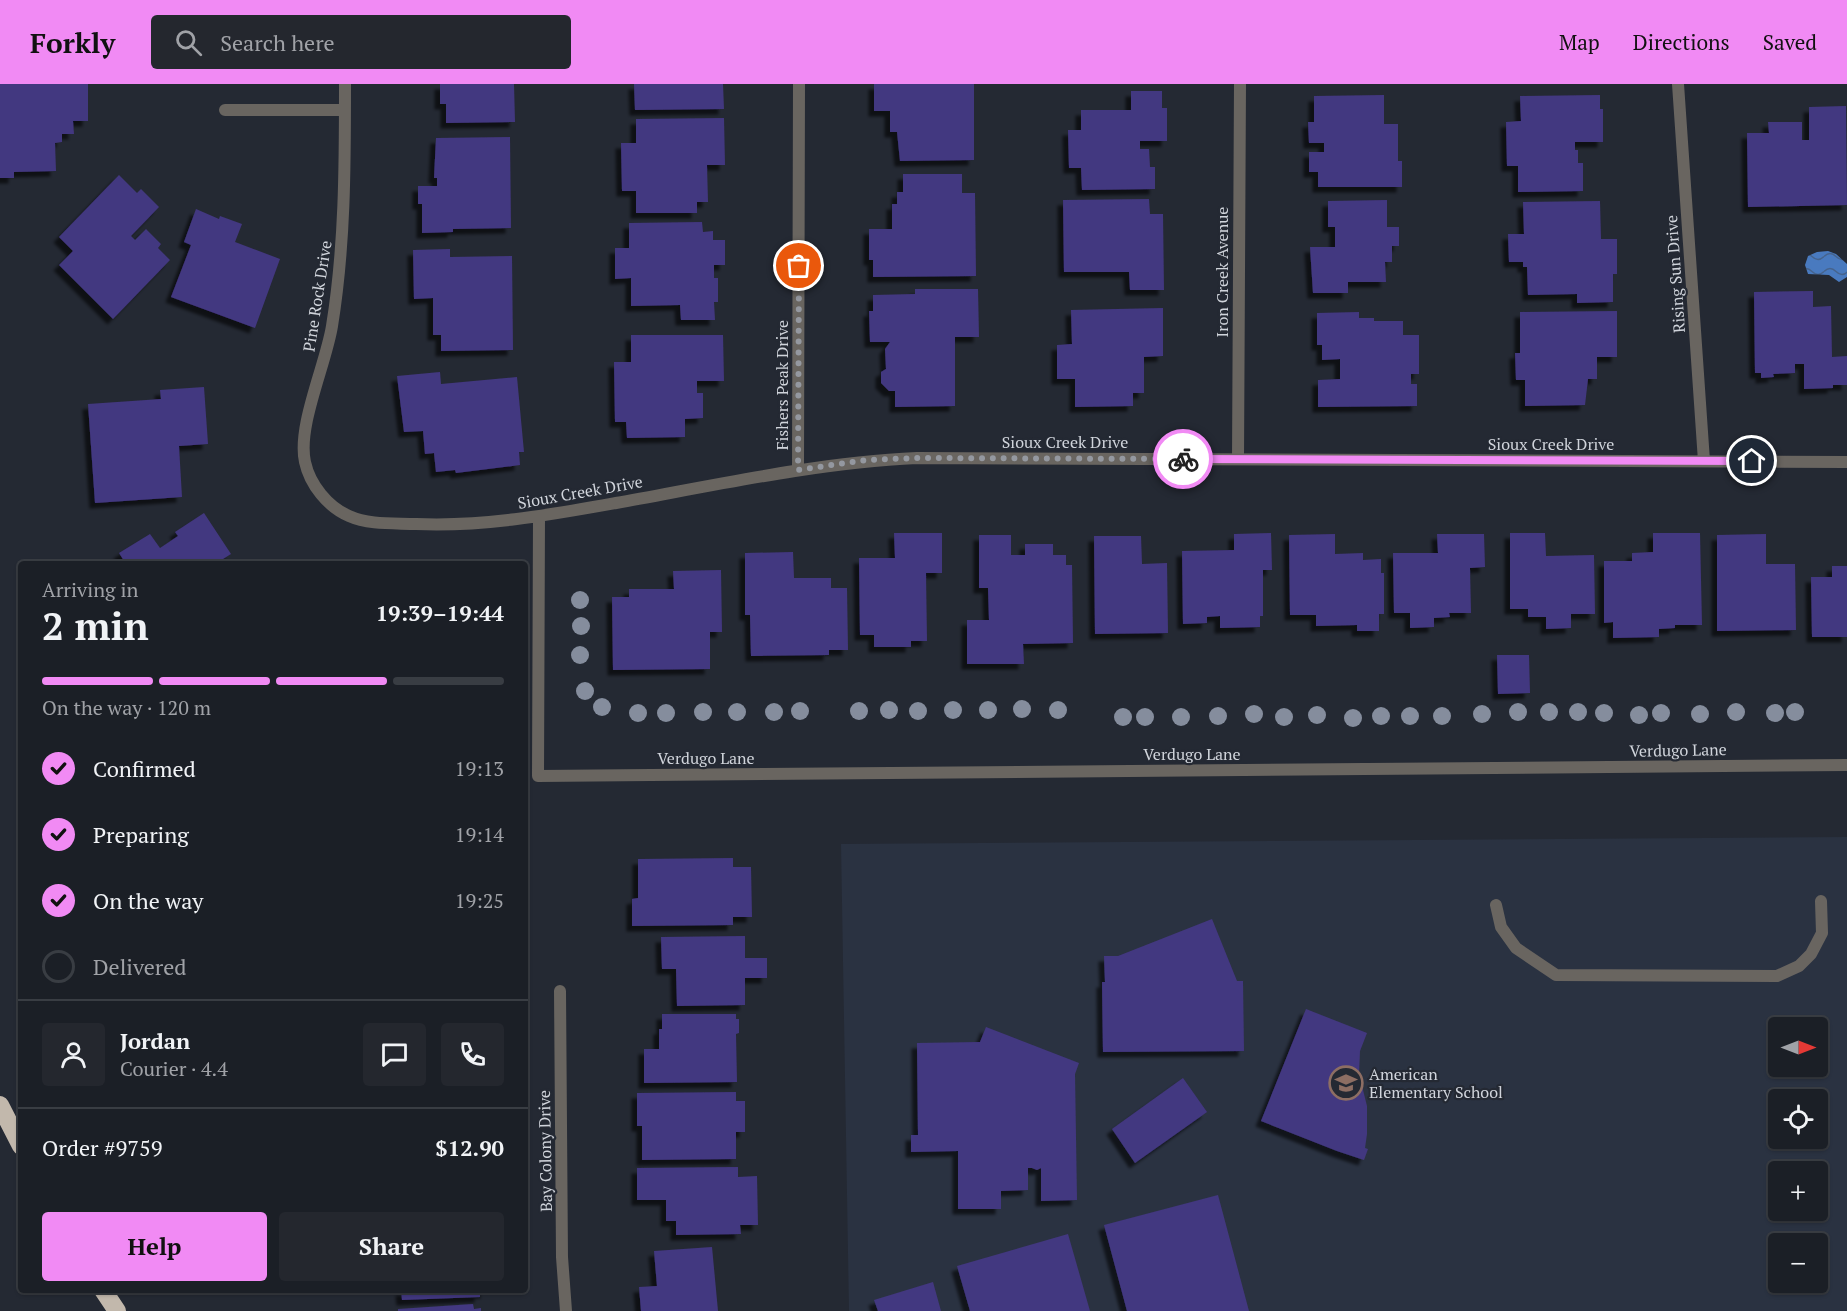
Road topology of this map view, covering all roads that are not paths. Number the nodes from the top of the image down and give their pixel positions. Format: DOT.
graph roads {
  1 [pos="345,84"];
  2 [pos="799,84"];
  3 [pos="1239,84"];
  4 [pos="1678,84"];
  5 [pos="225,110"];
  6 [pos="345,110"];
  7 [pos="1238,459"];
  8 [pos="1704,461"];
  9 [pos="1847,462"];
  10 [pos="798,470"];
  11 [pos="329,503"];
  12 [pos="539,517"];
  13 [pos="1847,765"];
  14 [pos="1821,902"];
  15 [pos="1496,905"];
  16 [pos="560,991"];
  17 [pos="0,1104"];
  18 [pos="18,1140"];
  19 [pos="105,1293"];
  20 [pos="117,1311"];
  21 [pos="566,1311"];
  1 -- 6 [label="street, Pine Rock Drive"];
  2 -- 10 [label="street, Fishers Peak Drive"];
  3 -- 7 [label="street, Iron Creek Avenue"];
  4 -- 8 [label="street, Rising Sun Drive"];
  5 -- 6 [label="street"];
  6 -- 11 [label="street, Pine Rock Drive"];
  7 -- 8 [label="street, Sioux Creek Drive"];
  7 -- 10 [label="street, Sioux Creek Drive"];
  8 -- 9 [label="street, Sioux Creek Drive"];
  10 -- 12 [label="street, Sioux Creek Drive"];
  11 -- 12 [label="street, Sioux Creek Drive"];
  12 -- 13 [label="street, Verdugo Lane"];
  14 -- 15 [label="street"];
  16 -- 21 [label="street, Bay Colony Drive"];
  17 -- 18 [label="highway"];
  19 -- 20 [label="highway"];
}
